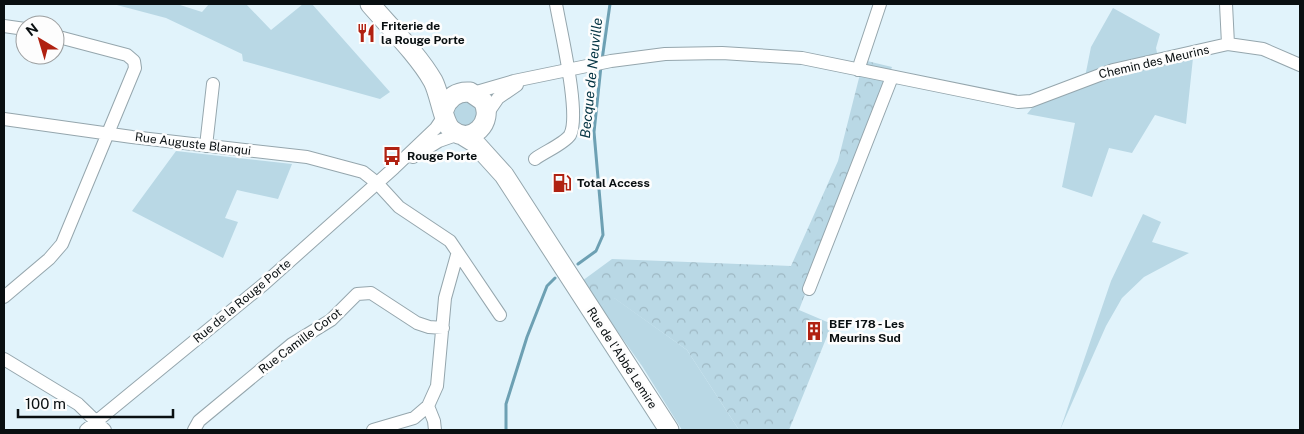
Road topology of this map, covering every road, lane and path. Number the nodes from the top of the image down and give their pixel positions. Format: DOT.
graph roads {
  1 [pos="370,4"];
  2 [pos="382,4"];
  3 [pos="556,4"];
  4 [pos="880,4"];
  5 [pos="1226,4"];
  6 [pos="65,39"];
  7 [pos="1228,44"];
  8 [pos="1300,65"];
  9 [pos="567,69"];
  10 [pos="858,70"];
  11 [pos="530,78"];
  12 [pos="892,78"];
  13 [pos="213,84"];
  14 [pos="468,92"];
  15 [pos="444,113"];
  16 [pos="486,118"];
  17 [pos="4,119"];
  18 [pos="109,133"];
  19 [pos="461,134"];
  20 [pos="206,146"];
  21 [pos="535,159"];
  22 [pos="394,168"];
  23 [pos="504,174"];
  24 [pos="377,182"];
  25 [pos="458,255"];
  26 [pos="575,286"];
  27 [pos="809,289"];
  28 [pos="4,297"];
  29 [pos="500,315"];
  30 [pos="442,328"];
  31 [pos="4,359"];
  32 [pos="428,406"];
  33 [pos="101,426"];
  34 [pos="86,430"];
  35 [pos="194,430"];
  36 [pos="373,430"];
  37 [pos="435,430"];
  38 [pos="659,430"];
  39 [pos="669,430"];
  1 -- 15 [label="main road, Rue de l'Abbé Lemire"];
  2 -- 14 [label="main road, Rue de l'Abbé Lemire"];
  3 -- 9 [label="street"];
  4 -- 10 [label="street"];
  5 -- 7 [label="street"];
  6 -- 18 [label="street"];
  7 -- 8 [label="street, Chemin des Meurins"];
  7 -- 12 [label="street, Chemin des Meurins"];
  9 -- 10 [label="street, Chemin des Meurins"];
  9 -- 11 [label="street, Chemin des Meurins"];
  9 -- 21 [label="street"];
  10 -- 12 [label="street, Chemin des Meurins"];
  11 -- 14 [label="street, Chemin des Meurins"];
  11 -- 16 [label="street, Chemin des Meurins"];
  12 -- 27 [label="street"];
  13 -- 20 [label="street"];
  14 -- 15 [label="main road"];
  14 -- 16 [label="main road, Rue de l'Abbé Lemire"];
  15 -- 19 [label="main road, Rue de l'Abbé Lemire"];
  15 -- 22 [label="street, Rue de la Rouge Porte"];
  16 -- 19 [label="main road"];
  16 -- 23 [label="main road, Rue de l'Abbé Lemire"];
  17 -- 18 [label="street, Rue Auguste Blanqui"];
  18 -- 20 [label="street, Rue Auguste Blanqui"];
  18 -- 28 [label="street"];
  19 -- 22 [label="street, Rue de la Rouge Porte"];
  19 -- 23 [label="main road, Rue de l'Abbé Lemire"];
  20 -- 24 [label="street, Rue Auguste Blanqui"];
  22 -- 24 [label="street, Rue de la Rouge Porte"];
  23 -- 26 [label="main road, Rue de l'Abbé Lemire"];
  24 -- 25 [label="street"];
  24 -- 33 [label="street, Rue de la Rouge Porte"];
  25 -- 29 [label="street"];
  25 -- 30 [label="street"];
  26 -- 38 [label="main road, Rue de l'Abbé Lemire"];
  26 -- 39 [label="main road, Rue de l'Abbé Lemire"];
  30 -- 32 [label="street"];
  30 -- 35 [label="street, Rue Camille Corot"];
  31 -- 33 [label="street"];
  32 -- 36 [label="street"];
  32 -- 37 [label="street"];
  33 -- 34 [label="street, Rue de la Rouge Porte"];
}
